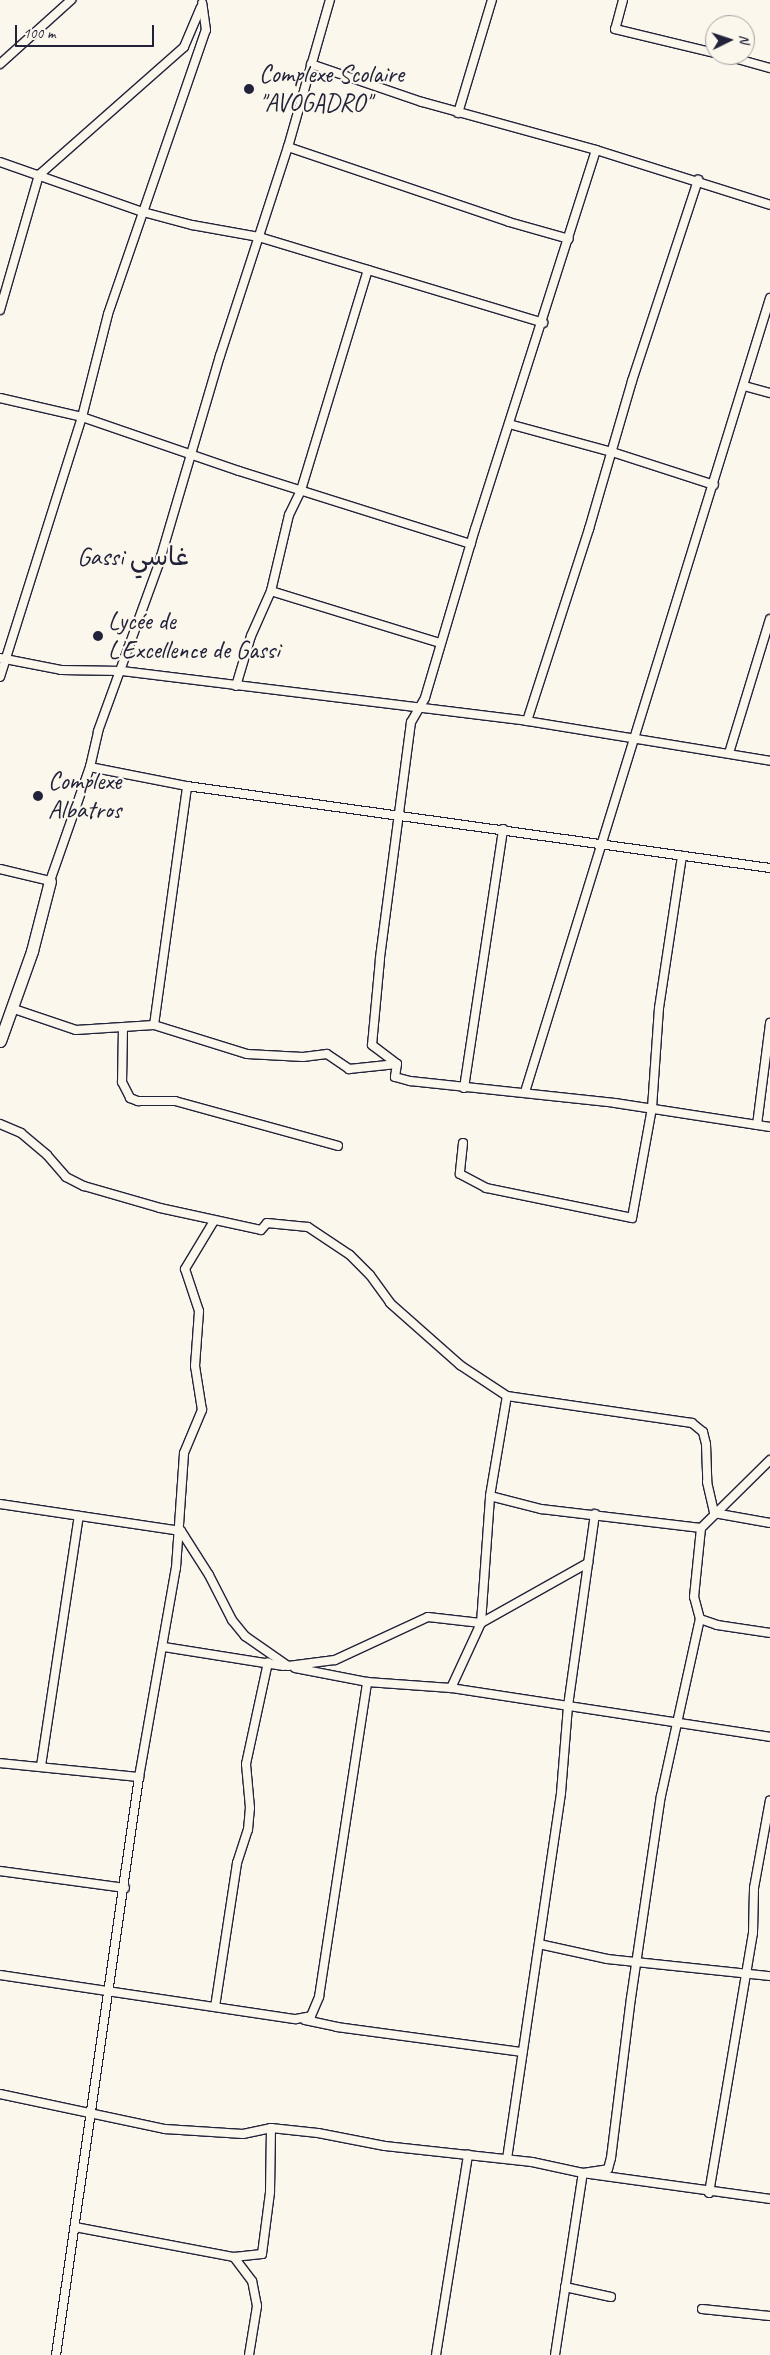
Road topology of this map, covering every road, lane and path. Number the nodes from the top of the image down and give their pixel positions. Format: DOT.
graph roads {
  1 [pos="71,0"];
  2 [pos="330,0"];
  3 [pos="492,0"];
  4 [pos="623,0"];
  5 [pos="203,2"];
  6 [pos="705,51"];
  7 [pos="0,64"];
  8 [pos="311,64"];
  9 [pos="755,64"];
  10 [pos="770,68"];
  11 [pos="458,113"];
  12 [pos="288,146"];
  13 [pos="596,150"];
  14 [pos="0,162"];
  15 [pos="39,175"];
  16 [pos="698,180"];
  17 [pos="770,205"];
  18 [pos="143,212"];
  19 [pos="259,237"];
  20 [pos="569,239"];
  21 [pos="368,270"];
  22 [pos="3,292"];
  23 [pos="770,298"];
  24 [pos="0,310"];
  25 [pos="543,322"];
  26 [pos="744,386"];
  27 [pos="770,394"];
  28 [pos="0,398"];
  29 [pos="82,418"];
  30 [pos="510,424"];
  31 [pos="612,452"];
  32 [pos="191,455"];
  33 [pos="714,485"];
  34 [pos="301,490"];
  35 [pos="471,544"];
  36 [pos="271,591"];
  37 [pos="770,619"];
  38 [pos="440,643"];
  39 [pos="4,658"];
  40 [pos="122,671"];
  41 [pos="0,677"];
  42 [pos="236,686"];
  43 [pos="418,707"];
  44 [pos="527,721"];
  45 [pos="632,740"];
  46 [pos="729,753"];
  47 [pos="770,761"];
  48 [pos="90,767"];
  49 [pos="187,786"];
  50 [pos="398,815"];
  51 [pos="503,828"];
  52 [pos="602,842"];
  53 [pos="682,856"];
  54 [pos="770,868"];
  55 [pos="0,869"];
  56 [pos="50,880"];
  57 [pos="14,1008"];
  58 [pos="770,1023"];
  59 [pos="154,1026"];
  60 [pos="123,1027"];
  61 [pos="0,1041"];
  62 [pos="397,1064"];
  63 [pos="464,1088"];
  64 [pos="525,1092"];
  65 [pos="652,1108"];
  66 [pos="0,1124"];
  67 [pos="757,1125"];
  68 [pos="770,1128"];
  69 [pos="464,1143"];
  70 [pos="338,1146"];
  71 [pos="214,1221"];
  72 [pos="507,1396"];
  73 [pos="770,1460"];
  74 [pos="490,1496"];
  75 [pos="0,1504"];
  76 [pos="714,1513"];
  77 [pos="595,1514"];
  78 [pos="79,1516"];
  79 [pos="770,1523"];
  80 [pos="700,1528"];
  81 [pos="181,1531"];
  82 [pos="588,1563"];
  83 [pos="700,1619"];
  84 [pos="481,1623"];
  85 [pos="770,1633"];
  86 [pos="164,1647"];
  87 [pos="268,1662"];
  88 [pos="288,1666"];
  89 [pos="367,1682"];
  90 [pos="451,1688"];
  91 [pos="568,1706"];
  92 [pos="677,1722"];
  93 [pos="770,1737"];
  94 [pos="0,1762"];
  95 [pos="41,1766"];
  96 [pos="139,1777"];
  97 [pos="770,1800"];
  98 [pos="0,1871"];
  99 [pos="125,1888"];
  100 [pos="540,1944"];
  101 [pos="637,1963"];
  102 [pos="746,1972"];
  103 [pos="0,1975"];
  104 [pos="770,1976"];
  105 [pos="110,1992"];
  106 [pos="216,2006"];
  107 [pos="305,2020"];
  108 [pos="522,2052"];
  109 [pos="0,2094"];
  110 [pos="93,2114"];
  111 [pos="271,2128"];
  112 [pos="468,2155"];
  113 [pos="507,2159"];
  114 [pos="583,2173"];
  115 [pos="709,2193"];
  116 [pos="770,2199"];
  117 [pos="75,2227"];
  118 [pos="234,2257"];
  119 [pos="565,2287"];
  120 [pos="611,2297"];
  121 [pos="702,2309"];
  122 [pos="770,2316"];
  123 [pos="56,2355"];
  124 [pos="249,2355"];
  125 [pos="436,2355"];
  126 [pos="555,2355"];
  1 -- 7 [label="street"];
  2 -- 8 [label="street"];
  3 -- 11 [label="street"];
  4 -- 6 [label="street"];
  5 -- 15 [label="street"];
  5 -- 18 [label="street"];
  8 -- 11 [label="street"];
  8 -- 12 [label="street"];
  9 -- 10 [label="street"];
  11 -- 13 [label="street"];
  12 -- 19 [label="street"];
  12 -- 20 [label="street"];
  13 -- 16 [label="street"];
  13 -- 20 [label="street"];
  14 -- 15 [label="street"];
  15 -- 18 [label="street"];
  15 -- 22 [label="street"];
  16 -- 17 [label="street"];
  16 -- 31 [label="street"];
  18 -- 19 [label="street"];
  18 -- 29 [label="street"];
  19 -- 21 [label="street"];
  19 -- 32 [label="street"];
  20 -- 25 [label="street"];
  21 -- 25 [label="street"];
  21 -- 34 [label="street"];
  22 -- 24 [label="street"];
  23 -- 26 [label="street"];
  25 -- 30 [label="street"];
  26 -- 27 [label="street"];
  26 -- 33 [label="street"];
  28 -- 29 [label="street"];
  29 -- 32 [label="street"];
  29 -- 39 [label="street"];
  30 -- 31 [label="street"];
  30 -- 35 [label="street"];
  31 -- 33 [label="street"];
  31 -- 44 [label="street"];
  32 -- 34 [label="street"];
  32 -- 40 [label="street"];
  33 -- 45 [label="street"];
  34 -- 35 [label="street"];
  34 -- 36 [label="street"];
  35 -- 38 [label="street"];
  36 -- 38 [label="street"];
  36 -- 42 [label="street"];
  37 -- 46 [label="street"];
  38 -- 43 [label="street"];
  39 -- 40 [label="street"];
  39 -- 41 [label="street"];
  40 -- 42 [label="street"];
  40 -- 48 [label="street"];
  42 -- 43 [label="street"];
  43 -- 44 [label="street"];
  43 -- 50 [label="street"];
  44 -- 45 [label="street"];
  45 -- 46 [label="street"];
  45 -- 52 [label="street"];
  46 -- 47 [label="street"];
  48 -- 49 [label="street"];
  48 -- 56 [label="street"];
  49 -- 50 [label="street"];
  49 -- 59 [label="street"];
  50 -- 51 [label="street"];
  50 -- 62 [label="street"];
  51 -- 52 [label="street"];
  51 -- 63 [label="street"];
  52 -- 53 [label="street"];
  52 -- 64 [label="street"];
  53 -- 54 [label="street"];
  53 -- 65 [label="street"];
  55 -- 56 [label="street"];
  56 -- 57 [label="street"];
  57 -- 60 [label="street"];
  57 -- 61 [label="street"];
  58 -- 67 [label="street"];
  59 -- 60 [label="street"];
  59 -- 62 [label="street"];
  60 -- 70 [label="street"];
  62 -- 63 [label="street"];
  63 -- 64 [label="street"];
  64 -- 65 [label="street"];
  65 -- 67 [label="street"];
  65 -- 69 [label="street"];
  66 -- 71 [label="street"];
  67 -- 68 [label="street"];
  71 -- 72 [label="street"];
  71 -- 81 [label="street"];
  72 -- 74 [label="street"];
  72 -- 76 [label="street"];
  73 -- 76 [label="street"];
  74 -- 77 [label="street"];
  74 -- 84 [label="street"];
  75 -- 78 [label="street"];
  76 -- 79 [label="street"];
  76 -- 80 [label="street"];
  77 -- 80 [label="street"];
  77 -- 82 [label="street"];
  78 -- 81 [label="street"];
  78 -- 95 [label="street"];
  80 -- 83 [label="street"];
  81 -- 86 [label="street"];
  81 -- 88 [label="street"];
  82 -- 84 [label="street"];
  82 -- 91 [label="street"];
  83 -- 85 [label="street"];
  83 -- 92 [label="street"];
  84 -- 88 [label="street"];
  84 -- 90 [label="street"];
  86 -- 87 [label="street"];
  86 -- 96 [label="street"];
  87 -- 88 [label="street"];
  87 -- 106 [label="street"];
  88 -- 89 [label="street"];
  89 -- 90 [label="street"];
  89 -- 107 [label="street"];
  90 -- 91 [label="street"];
  91 -- 92 [label="street"];
  91 -- 100 [label="street"];
  92 -- 93 [label="street"];
  92 -- 101 [label="street"];
  94 -- 95 [label="street"];
  95 -- 96 [label="street"];
  96 -- 99 [label="street"];
  97 -- 102 [label="street"];
  98 -- 99 [label="street"];
  99 -- 105 [label="street"];
  100 -- 101 [label="street"];
  100 -- 108 [label="street"];
  101 -- 102 [label="street"];
  101 -- 114 [label="street"];
  102 -- 104 [label="street"];
  102 -- 115 [label="street"];
  103 -- 105 [label="street"];
  105 -- 106 [label="street"];
  105 -- 110 [label="street"];
  106 -- 107 [label="street"];
  107 -- 108 [label="street"];
  108 -- 113 [label="street"];
  109 -- 110 [label="street"];
  110 -- 111 [label="street"];
  110 -- 117 [label="street"];
  111 -- 112 [label="street"];
  111 -- 118 [label="street"];
  112 -- 113 [label="street"];
  112 -- 125 [label="street"];
  113 -- 114 [label="street"];
  114 -- 115 [label="street"];
  114 -- 119 [label="street"];
  115 -- 116 [label="street"];
  117 -- 118 [label="street"];
  117 -- 123 [label="street"];
  118 -- 124 [label="street"];
  119 -- 120 [label="street"];
  119 -- 126 [label="street"];
  121 -- 122 [label="street"];
}
